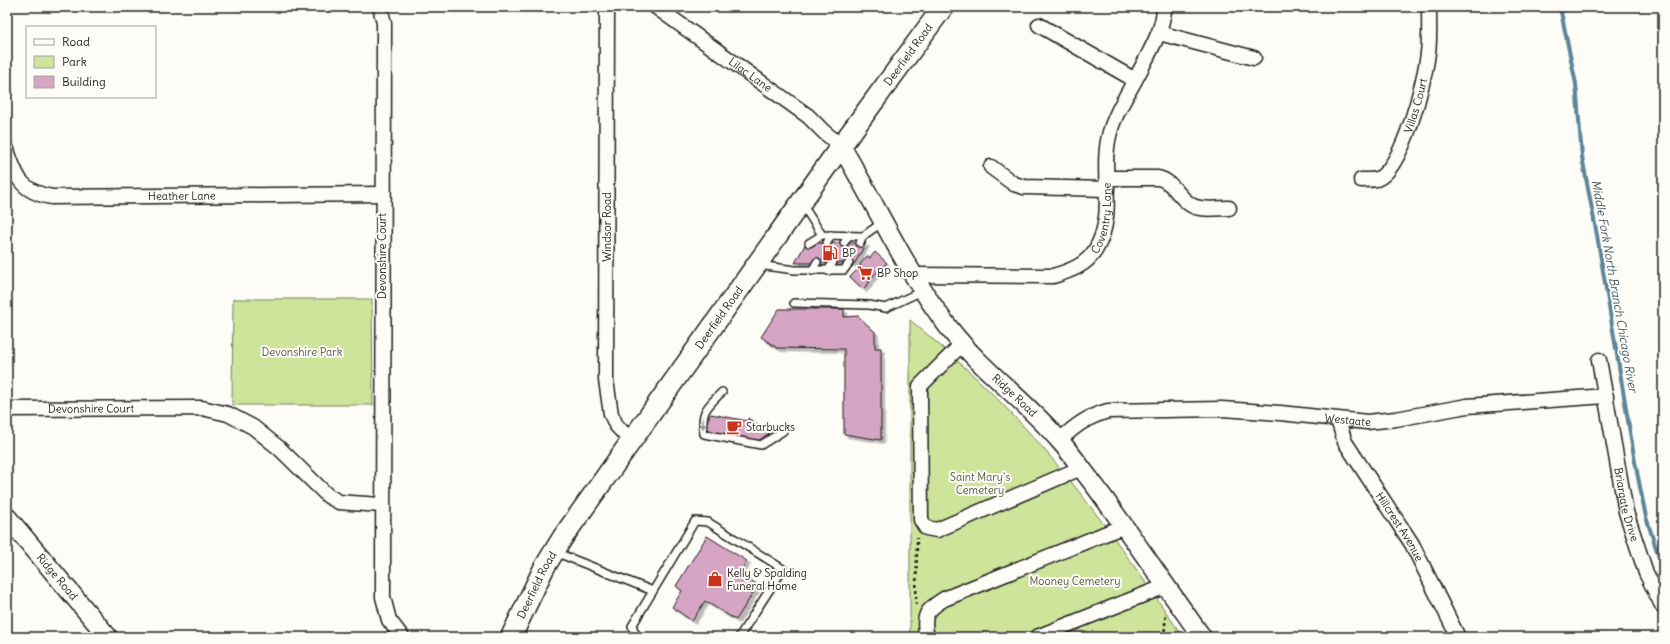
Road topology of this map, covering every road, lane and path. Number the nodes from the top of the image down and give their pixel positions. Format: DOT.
graph roads {
  1 [pos="380,7"];
  2 [pos="607,7"];
  3 [pos="656,7"];
  4 [pos="1165,7"];
  5 [pos="1429,7"];
  6 [pos="941,8"];
  7 [pos="1039,25"];
  8 [pos="1159,33"];
  9 [pos="1254,58"];
  10 [pos="1135,80"];
  11 [pos="841,146"];
  12 [pos="7,150"];
  13 [pos="991,167"];
  14 [pos="1361,180"];
  15 [pos="1107,183"];
  16 [pos="382,194"];
  17 [pos="801,202"];
  18 [pos="1229,208"];
  19 [pos="884,222"];
  20 [pos="822,234"];
  21 [pos="831,235"];
  22 [pos="849,235"];
  23 [pos="863,236"];
  24 [pos="809,243"];
  25 [pos="827,243"];
  26 [pos="844,243"];
  27 [pos="860,243"];
  28 [pos="817,262"];
  29 [pos="833,262"];
  30 [pos="798,263"];
  31 [pos="849,263"];
  32 [pos="756,265"];
  33 [pos="795,270"];
  34 [pos="812,270"];
  35 [pos="828,271"];
  36 [pos="913,275"];
  37 [pos="924,290"];
  38 [pos="794,303"];
  39 [pos="962,344"];
  40 [pos="1599,360"];
  41 [pos="722,392"];
  42 [pos="1606,396"];
  43 [pos="7,410"];
  44 [pos="1338,420"];
  45 [pos="783,431"];
  46 [pos="1060,440"];
  47 [pos="631,441"];
  48 [pos="1081,468"];
  49 [pos="382,504"];
  50 [pos="7,517"];
  51 [pos="925,526"];
  52 [pos="1124,526"];
  53 [pos="554,552"];
  54 [pos="1159,589"];
  55 [pos="653,590"];
  56 [pos="1663,607"];
  57 [pos="926,630"];
  58 [pos="108,637"];
  59 [pos="402,637"];
  60 [pos="511,637"];
  61 [pos="637,637"];
  62 [pos="740,637"];
  63 [pos="1037,637"];
  64 [pos="1164,637"];
  65 [pos="1202,637"];
  66 [pos="1458,637"];
  1 -- 16 [label="street, Devonshire Court"];
  2 -- 47 [label="street, Windsor Road"];
  3 -- 11 [label="street, Lilac Lane"];
  4 -- 8 [label="street, Coventry Lane"];
  5 -- 14 [label="street, Villas Court"];
  6 -- 11 [label="main road, Deerfield Road"];
  7 -- 10 [label="street"];
  8 -- 9 [label="street"];
  8 -- 10 [label="street, Coventry Lane"];
  10 -- 15 [label="street, Coventry Lane"];
  11 -- 17 [label="main road, Deerfield Road"];
  11 -- 19 [label="street, Ridge Road"];
  12 -- 16 [label="street, Heather Lane"];
  13 -- 15 [label="street"];
  15 -- 18 [label="street"];
  15 -- 36 [label="street, Coventry Lane"];
  16 -- 49 [label="street, Devonshire Court"];
  17 -- 20 [label="lane"];
  17 -- 32 [label="main road, Deerfield Road"];
  19 -- 23 [label="lane"];
  19 -- 36 [label="street, Ridge Road"];
  20 -- 21 [label="lane"];
  20 -- 24 [label="lane"];
  21 -- 22 [label="lane"];
  21 -- 25 [label="lane"];
  22 -- 23 [label="lane"];
  22 -- 26 [label="lane"];
  23 -- 27 [label="lane"];
  28 -- 34 [label="lane"];
  29 -- 35 [label="lane"];
  30 -- 33 [label="lane"];
  31 -- 35 [label="lane"];
  32 -- 33 [label="lane"];
  32 -- 47 [label="main road, Deerfield Road"];
  33 -- 34 [label="lane"];
  34 -- 35 [label="lane"];
  36 -- 37 [label="street, Ridge Road"];
  37 -- 38 [label="lane"];
  37 -- 39 [label="street, Ridge Road"];
  39 -- 46 [label="street, Ridge Road"];
  39 -- 51 [label="street"];
  40 -- 42 [label="street"];
  41 -- 45 [label="lane, one-way"];
  42 -- 44 [label="street, Westgate"];
  42 -- 56 [label="street, Briargate Drive"];
  43 -- 49 [label="street, Devonshire Court"];
  44 -- 46 [label="street, Westgate"];
  44 -- 66 [label="street, Hillcrest Avenue"];
  46 -- 48 [label="street, Ridge Road"];
  47 -- 53 [label="main road, Deerfield Road"];
  48 -- 51 [label="street"];
  48 -- 52 [label="street, Ridge Road"];
  49 -- 59 [label="street, Devonshire Court"];
  50 -- 58 [label="street, Ridge Road"];
  51 -- 57 [label="path"];
  52 -- 54 [label="street, Ridge Road"];
  52 -- 57 [label="street"];
  53 -- 55 [label="lane"];
  53 -- 60 [label="main road, Deerfield Road"];
  54 -- 63 [label="street"];
  54 -- 64 [label="path"];
  54 -- 65 [label="street, Ridge Road"];
  55 -- 61 [label="lane"];
  55 -- 62 [label="lane"];
}
